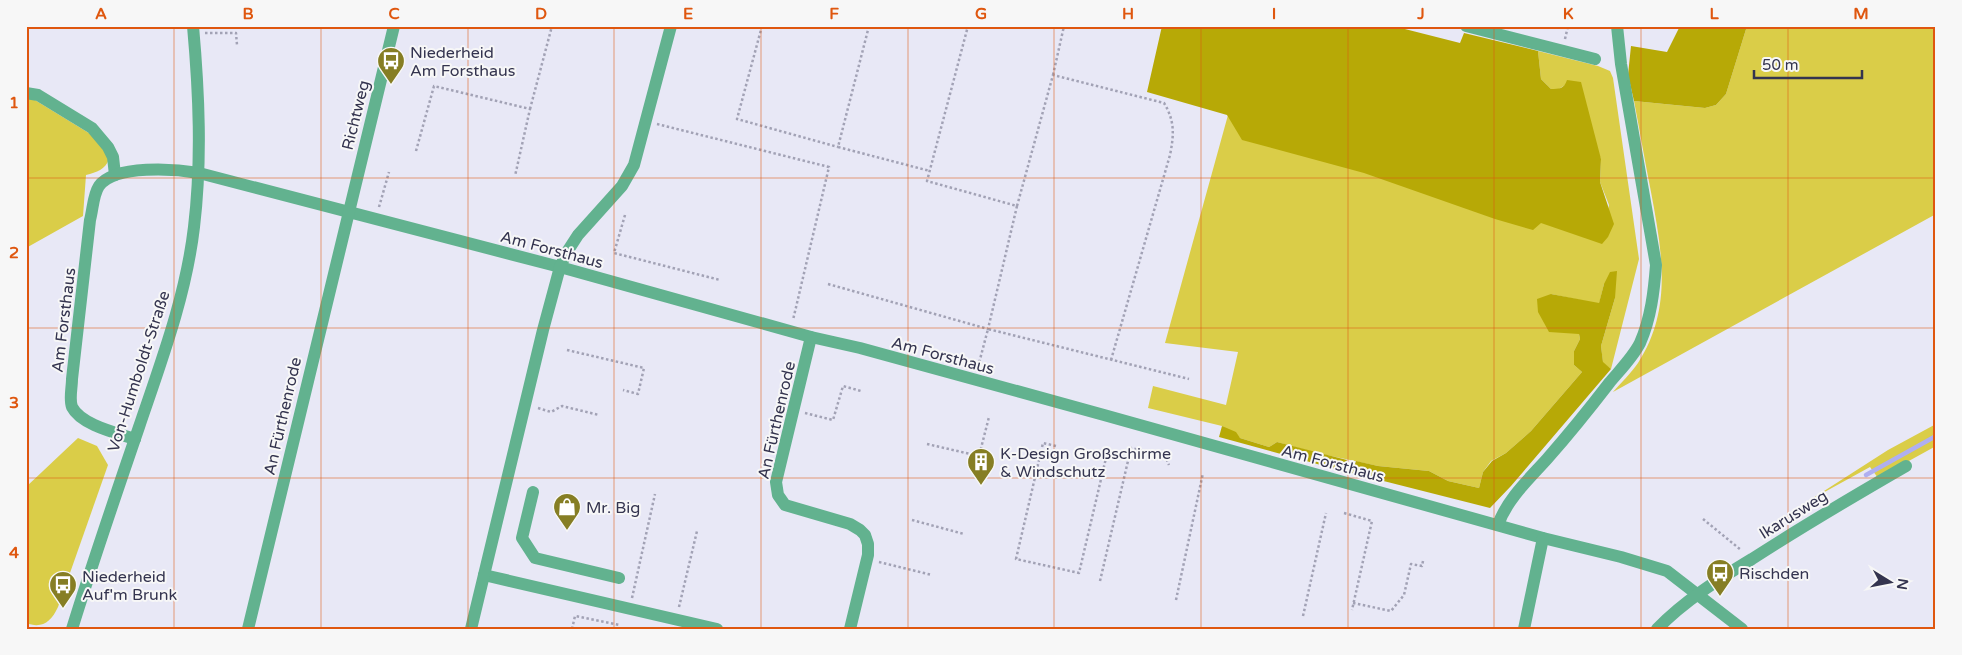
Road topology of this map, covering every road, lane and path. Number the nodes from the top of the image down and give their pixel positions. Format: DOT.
graph roads {
  1 [pos="394,26"];
  2 [pos="552,26"];
  3 [pos="671,26"];
  4 [pos="762,26"];
  5 [pos="869,26"];
  6 [pos="968,26"];
  7 [pos="1064,26"];
  8 [pos="1466,26"];
  9 [pos="1617,26"];
  10 [pos="194,30"];
  11 [pos="237,45"];
  12 [pos="1595,58"];
  13 [pos="1054,75"];
  14 [pos="26,93"];
  15 [pos="530,109"];
  16 [pos="647,121"];
  17 [pos="838,146"];
  18 [pos="416,152"];
  19 [pos="930,171"];
  20 [pos="389,172"];
  21 [pos="200,173"];
  22 [pos="115,175"];
  23 [pos="515,176"];
  24 [pos="1017,206"];
  25 [pos="348,211"];
  26 [pos="624,215"];
  27 [pos="376,218"];
  28 [pos="560,267"];
  29 [pos="720,280"];
  30 [pos="828,284"];
  31 [pos="988,329"];
  32 [pos="790,331"];
  33 [pos="812,337"];
  34 [pos="567,350"];
  35 [pos="1111,360"];
  36 [pos="1189,379"];
  37 [pos="975,380"];
  38 [pos="623,390"];
  39 [pos="861,391"];
  40 [pos="524,405"];
  41 [pos="794,410"];
  42 [pos="599,415"];
  43 [pos="989,416"];
  44 [pos="135,439"];
  45 [pos="927,444"];
  46 [pos="1056,446"];
  47 [pos="1094,455"];
  48 [pos="1169,465"];
  49 [pos="1906,466"];
  50 [pos="1203,473"];
  51 [pos="533,492"];
  52 [pos="655,494"];
  53 [pos="1326,513"];
  54 [pos="1344,513"];
  55 [pos="1703,519"];
  56 [pos="912,520"];
  57 [pos="1498,525"];
  58 [pos="697,531"];
  59 [pos="964,534"];
  60 [pos="1543,538"];
  61 [pos="868,559"];
  62 [pos="1752,559"];
  63 [pos="1423,561"];
  64 [pos="484,575"];
  65 [pos="932,575"];
  66 [pos="619,578"];
  67 [pos="1100,581"];
  68 [pos="1699,594"];
  69 [pos="1176,600"];
  70 [pos="1353,603"];
  71 [pos="629,608"];
  72 [pos="1352,610"];
  73 [pos="1303,616"];
  74 [pos="676,619"];
  75 [pos="620,625"];
  76 [pos="72,629"];
  77 [pos="248,629"];
  78 [pos="471,629"];
  79 [pos="572,629"];
  80 [pos="717,629"];
  81 [pos="850,629"];
  82 [pos="1524,629"];
  83 [pos="1656,629"];
  84 [pos="1742,629"];
  1 -- 25 [label="street, Richtweg"];
  2 -- 15 [label="path"];
  3 -- 16 [label="street"];
  4 -- 17 [label="path"];
  5 -- 17 [label="path"];
  6 -- 19 [label="path"];
  7 -- 13 [label="path"];
  8 -- 12 [label="street"];
  9 -- 57 [label="street"];
  10 -- 11 [label="path"];
  10 -- 21 [label="street, Von-Humboldt-Straße"];
  13 -- 24 [label="path"];
  13 -- 35 [label="path"];
  14 -- 22 [label="street"];
  15 -- 18 [label="path"];
  15 -- 23 [label="path"];
  16 -- 28 [label="street"];
  16 -- 32 [label="path"];
  17 -- 19 [label="path"];
  19 -- 24 [label="path"];
  20 -- 27 [label="path"];
  21 -- 22 [label="street, Am Forsthaus"];
  21 -- 25 [label="street, Am Forsthaus"];
  21 -- 44 [label="street, Von-Humboldt-Straße"];
  22 -- 44 [label="street, Am Forsthaus"];
  24 -- 31 [label="path"];
  25 -- 27 [label="street, Am Forsthaus"];
  25 -- 77 [label="street, An Fürthenrode"];
  26 -- 29 [label="path"];
  27 -- 28 [label="street, Am Forsthaus"];
  28 -- 32 [label="street, Am Forsthaus"];
  28 -- 40 [label="street"];
  30 -- 31 [label="path"];
  31 -- 35 [label="path"];
  31 -- 37 [label="path"];
  32 -- 33 [label="street, Am Forsthaus"];
  33 -- 37 [label="street, Am Forsthaus"];
  33 -- 41 [label="street, An Fürthenrode"];
  34 -- 38 [label="path"];
  35 -- 36 [label="path"];
  37 -- 57 [label="street, Am Forsthaus"];
  39 -- 41 [label="path"];
  40 -- 42 [label="path"];
  40 -- 64 [label="street"];
  41 -- 61 [label="street, An Fürthenrode"];
  43 -- 45 [label="path"];
  44 -- 76 [label="street, Von-Humboldt-Straße"];
  46 -- 47 [label="path"];
  48 -- 67 [label="path"];
  49 -- 62 [label="street, Ikarusweg"];
  50 -- 69 [label="path"];
  51 -- 66 [label="street"];
  52 -- 71 [label="path"];
  53 -- 73 [label="path"];
  54 -- 70 [label="path"];
  55 -- 62 [label="path"];
  56 -- 59 [label="path"];
  57 -- 60 [label="street, Am Forsthaus"];
  58 -- 74 [label="path"];
  60 -- 68 [label="street, Am Forsthaus"];
  60 -- 82 [label="street"];
  61 -- 65 [label="path"];
  61 -- 81 [label="street, An Fürthenrode"];
  62 -- 68 [label="street, Ikarusweg"];
  63 -- 70 [label="path"];
  64 -- 71 [label="street"];
  64 -- 78 [label="street"];
  68 -- 83 [label="street, Ikarusweg"];
  68 -- 84 [label="street, Am Forsthaus"];
  70 -- 72 [label="path"];
  71 -- 74 [label="street"];
  74 -- 80 [label="street"];
  75 -- 79 [label="path"];
}
